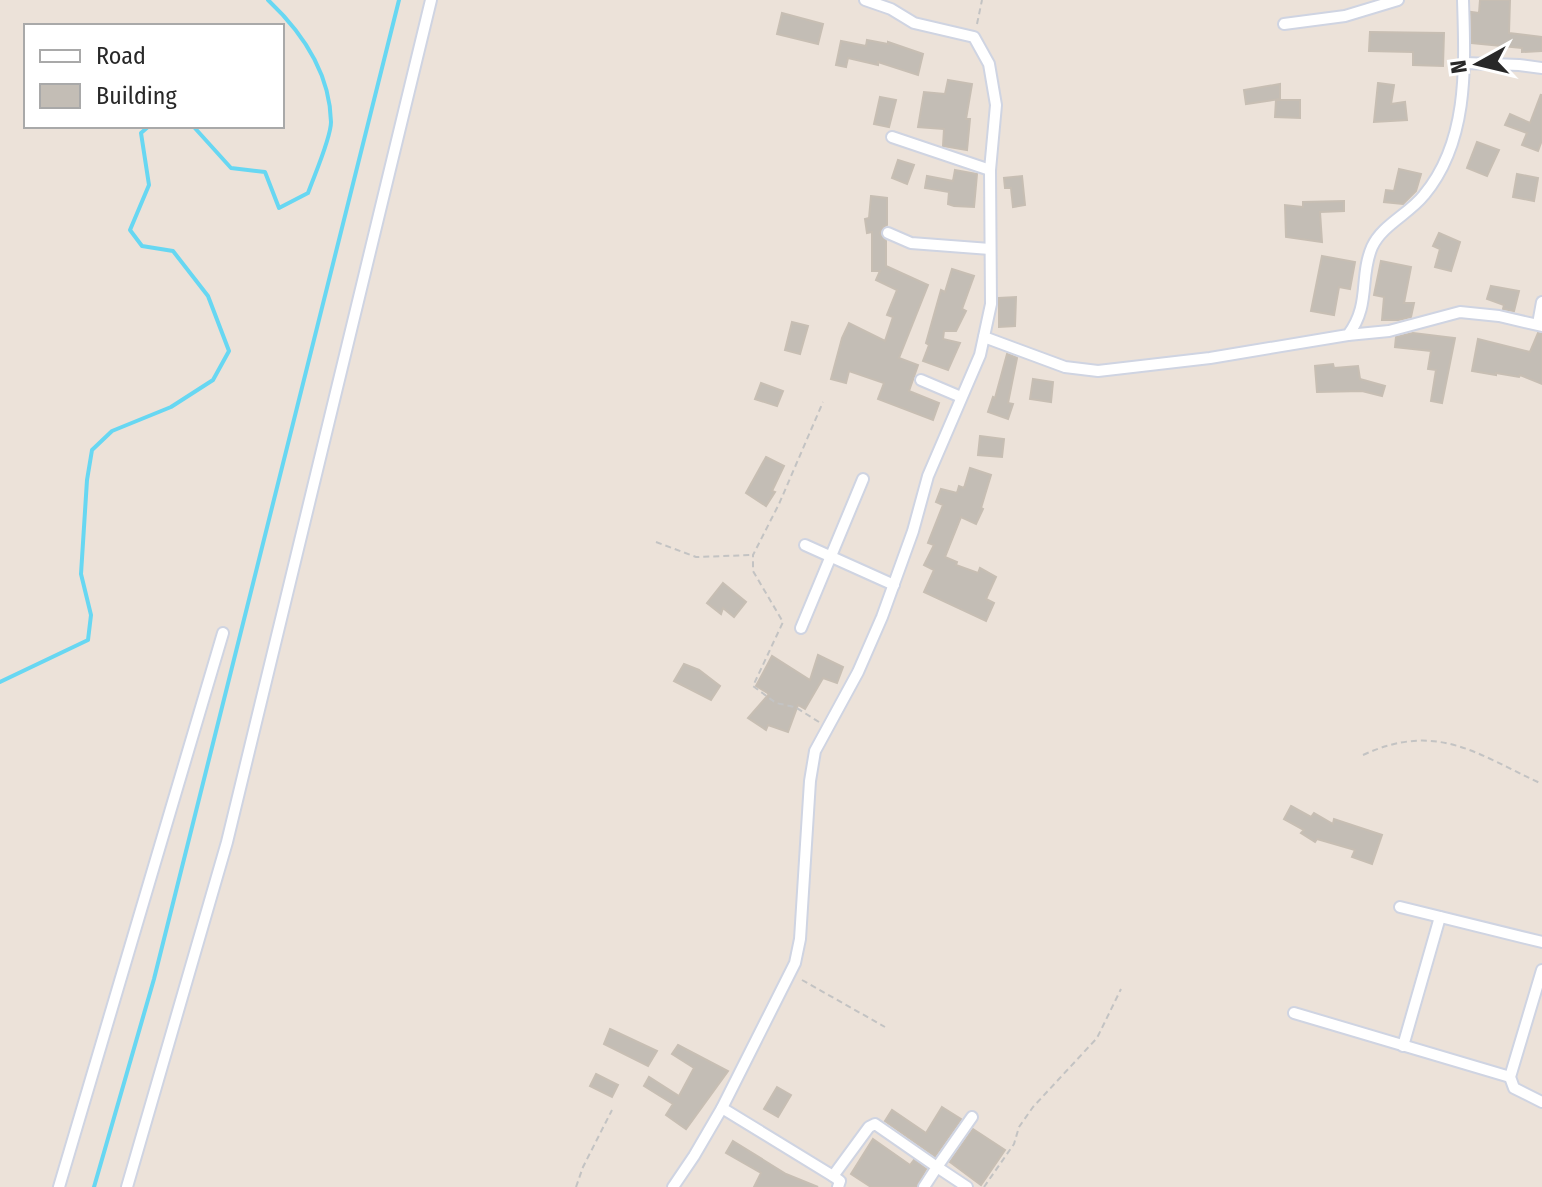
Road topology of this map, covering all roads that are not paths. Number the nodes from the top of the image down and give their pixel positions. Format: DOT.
graph roads {
  1 [pos="431,0"];
  2 [pos="865,0"];
  3 [pos="1398,0"];
  4 [pos="1463,0"];
  5 [pos="1284,24"];
  6 [pos="1465,63"];
  7 [pos="1542,68"];
  8 [pos="892,137"];
  9 [pos="990,170"];
  10 [pos="888,233"];
  11 [pos="990,249"];
  12 [pos="1542,302"];
  13 [pos="1540,325"];
  14 [pos="1348,335"];
  15 [pos="984,337"];
  16 [pos="921,380"];
  17 [pos="961,397"];
  18 [pos="863,479"];
  19 [pos="805,545"];
  20 [pos="831,558"];
  21 [pos="894,585"];
  22 [pos="801,628"];
  23 [pos="223,633"];
  24 [pos="1400,907"];
  25 [pos="1440,917"];
  26 [pos="1542,942"];
  27 [pos="1542,970"];
  28 [pos="1294,1013"];
  29 [pos="1403,1046"];
  30 [pos="1510,1077"];
  31 [pos="1542,1102"];
  32 [pos="722,1108"];
  33 [pos="972,1117"];
  34 [pos="937,1167"];
  35 [pos="840,1183"];
  36 [pos="59,1187"];
  37 [pos="127,1187"];
  38 [pos="673,1187"];
  39 [pos="924,1187"];
  40 [pos="967,1187"];
  1 -- 37 [label="street"];
  2 -- 9 [label="street"];
  3 -- 5 [label="street"];
  4 -- 6 [label="street"];
  6 -- 7 [label="street"];
  6 -- 14 [label="street"];
  8 -- 9 [label="street"];
  9 -- 11 [label="street"];
  10 -- 11 [label="street"];
  11 -- 15 [label="street"];
  12 -- 13 [label="street"];
  13 -- 14 [label="street"];
  14 -- 15 [label="street"];
  15 -- 17 [label="street"];
  16 -- 17 [label="street"];
  17 -- 21 [label="street"];
  18 -- 20 [label="street"];
  19 -- 20 [label="street"];
  20 -- 21 [label="street"];
  20 -- 22 [label="street"];
  21 -- 32 [label="street"];
  23 -- 36 [label="street"];
  24 -- 25 [label="street"];
  25 -- 26 [label="street"];
  25 -- 29 [label="street"];
  27 -- 30 [label="street"];
  28 -- 29 [label="street"];
  29 -- 30 [label="street"];
  30 -- 31 [label="street"];
  32 -- 35 [label="street"];
  32 -- 38 [label="street"];
  33 -- 34 [label="street"];
  34 -- 35 [label="street"];
  34 -- 39 [label="street"];
  34 -- 40 [label="street"];
}
